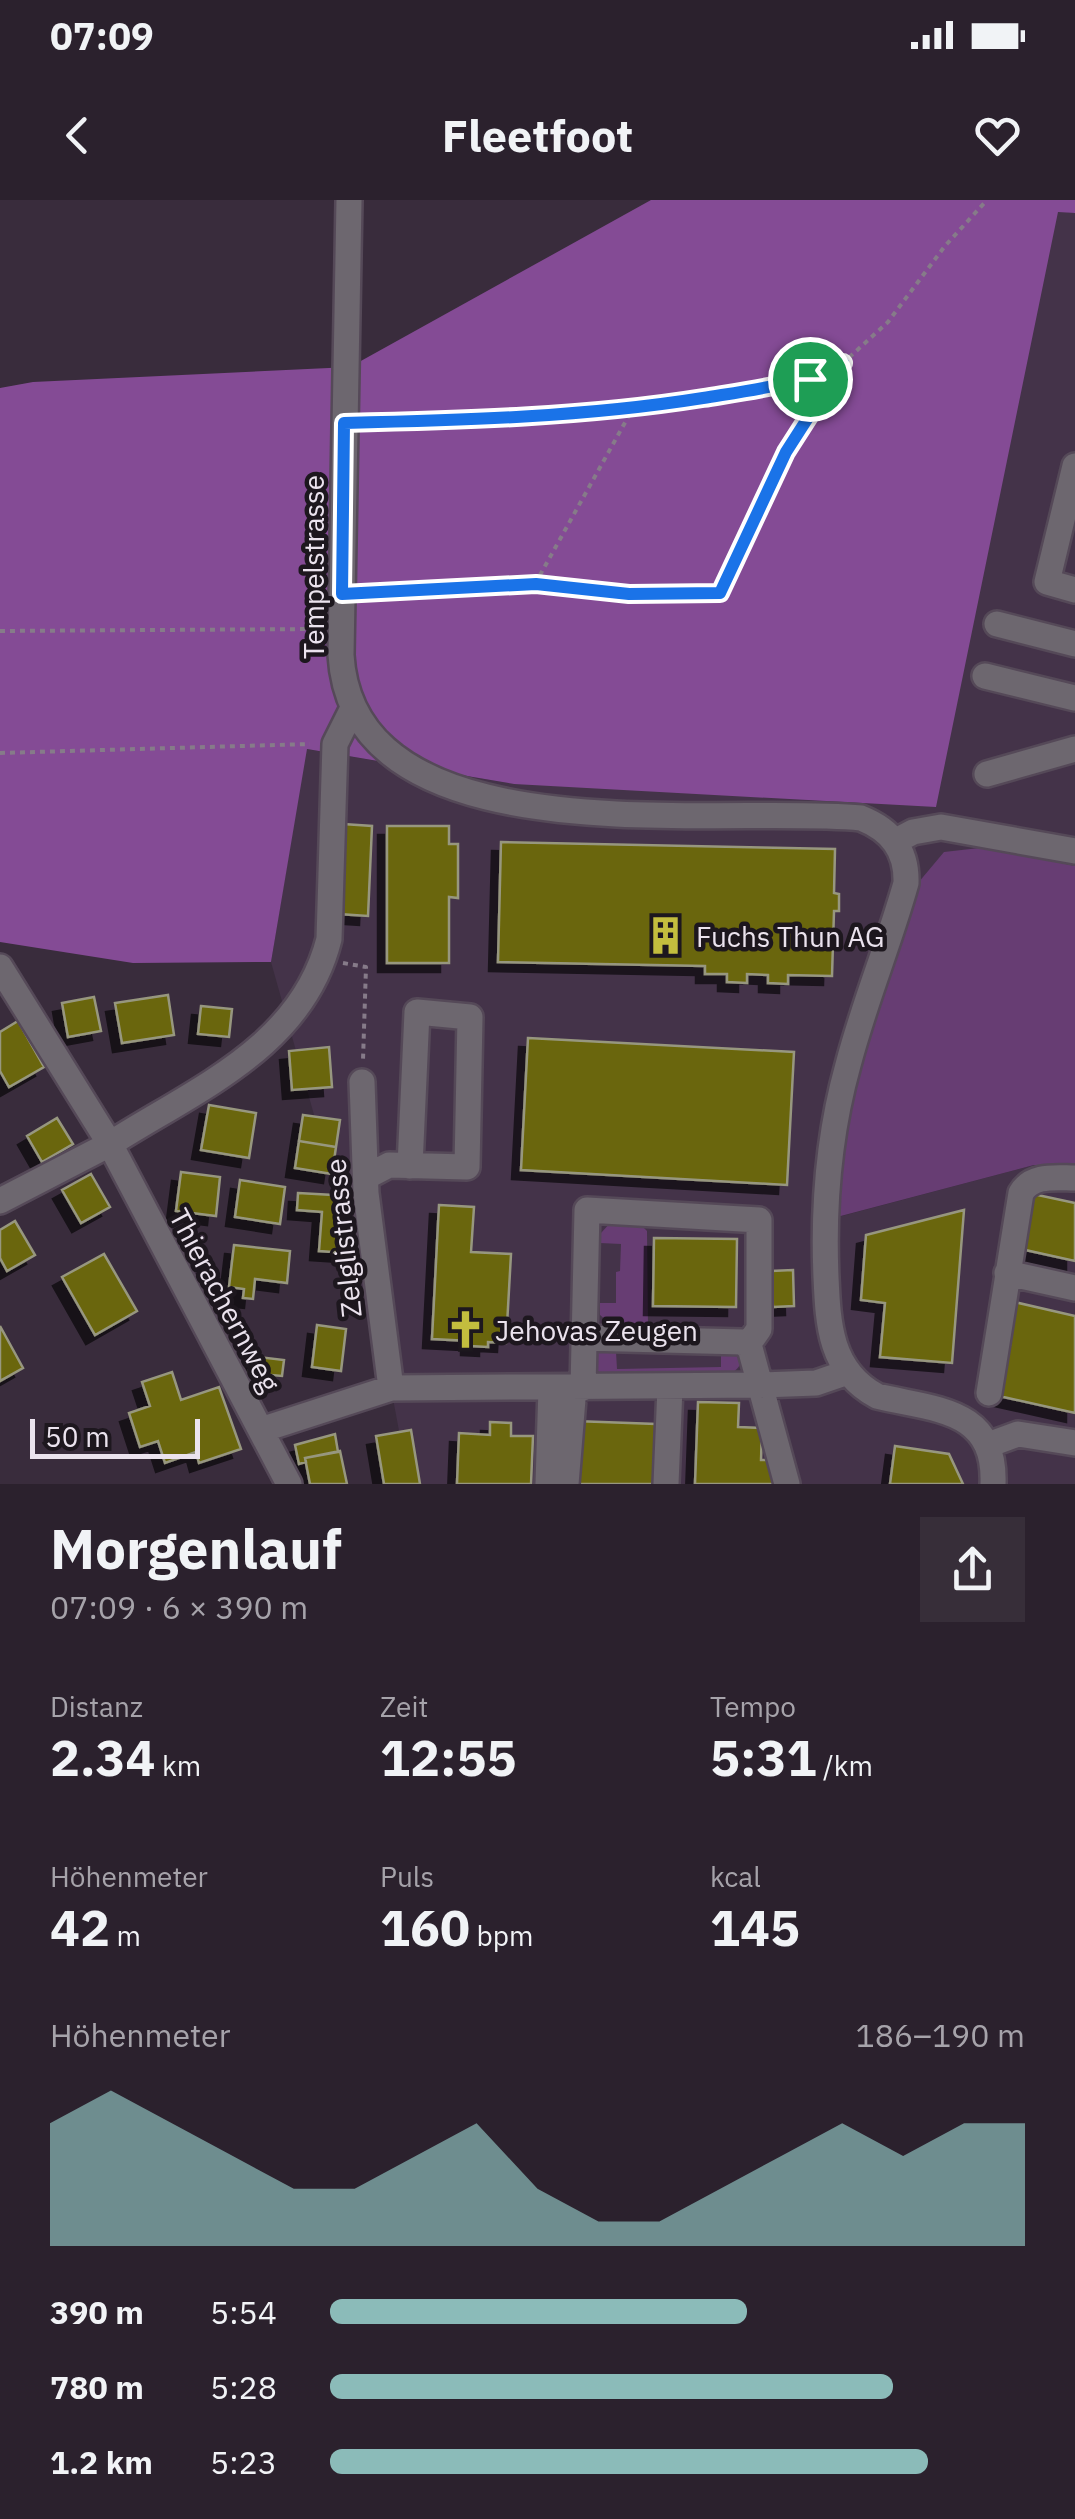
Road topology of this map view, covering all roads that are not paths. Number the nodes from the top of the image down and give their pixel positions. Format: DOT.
graph roads {
  1 [pos="348,200"];
  2 [pos="1075,466"];
  3 [pos="1075,590"];
  4 [pos="996,624"];
  5 [pos="1075,644"];
  6 [pos="985,676"];
  7 [pos="1075,698"];
  8 [pos="353,708"];
  9 [pos="1075,749"];
  10 [pos="987,774"];
  11 [pos="896,841"];
  12 [pos="1075,852"];
  13 [pos="0,968"];
  14 [pos="362,1082"];
  15 [pos="110,1144"];
  16 [pos="410,1166"];
  17 [pos="366,1177"];
  18 [pos="1075,1178"];
  19 [pos="0,1201"];
  20 [pos="1006,1273"];
  21 [pos="1075,1288"];
  22 [pos="584,1338"];
  23 [pos="747,1346"];
  24 [pos="848,1372"];
  25 [pos="760,1385"];
  26 [pos="670,1387"];
  27 [pos="390,1388"];
  28 [pos="569,1388"];
  29 [pos="989,1394"];
  30 [pos="261,1430"];
  31 [pos="1075,1443"];
  32 [pos="988,1445"];
  33 [pos="289,1484"];
  34 [pos="548,1484"];
  35 [pos="566,1484"];
  36 [pos="666,1484"];
  37 [pos="787,1484"];
  38 [pos="993,1484"];
  1 -- 8 [label="street, Tempelstrasse"];
  2 -- 3 [label="street"];
  4 -- 5 [label="street"];
  6 -- 7 [label="street"];
  8 -- 11 [label="street, Tempelstrasse"];
  8 -- 15 [label="street"];
  9 -- 10 [label="street"];
  11 -- 12 [label="street"];
  11 -- 24 [label="street"];
  13 -- 15 [label="street, Thierachernweg"];
  14 -- 17 [label="street, Zelglistrasse"];
  15 -- 19 [label="street"];
  15 -- 30 [label="street, Thierachernweg"];
  16 -- 16 [label="street"];
  16 -- 17 [label="street"];
  17 -- 27 [label="street, Zelglistrasse"];
  18 -- 20 [label="street"];
  20 -- 21 [label="street"];
  20 -- 29 [label="street"];
  22 -- 23 [label="street"];
  22 -- 23 [label="street"];
  22 -- 28 [label="street"];
  23 -- 25 [label="street"];
  24 -- 25 [label="street"];
  24 -- 32 [label="street"];
  25 -- 26 [label="street"];
  25 -- 37 [label="street"];
  26 -- 28 [label="street"];
  26 -- 36 [label="street"];
  27 -- 28 [label="street"];
  27 -- 30 [label="street"];
  28 -- 34 [label="street"];
  28 -- 35 [label="street"];
  30 -- 33 [label="street, Thierachernweg"];
  31 -- 32 [label="street"];
  32 -- 38 [label="street"];
}
